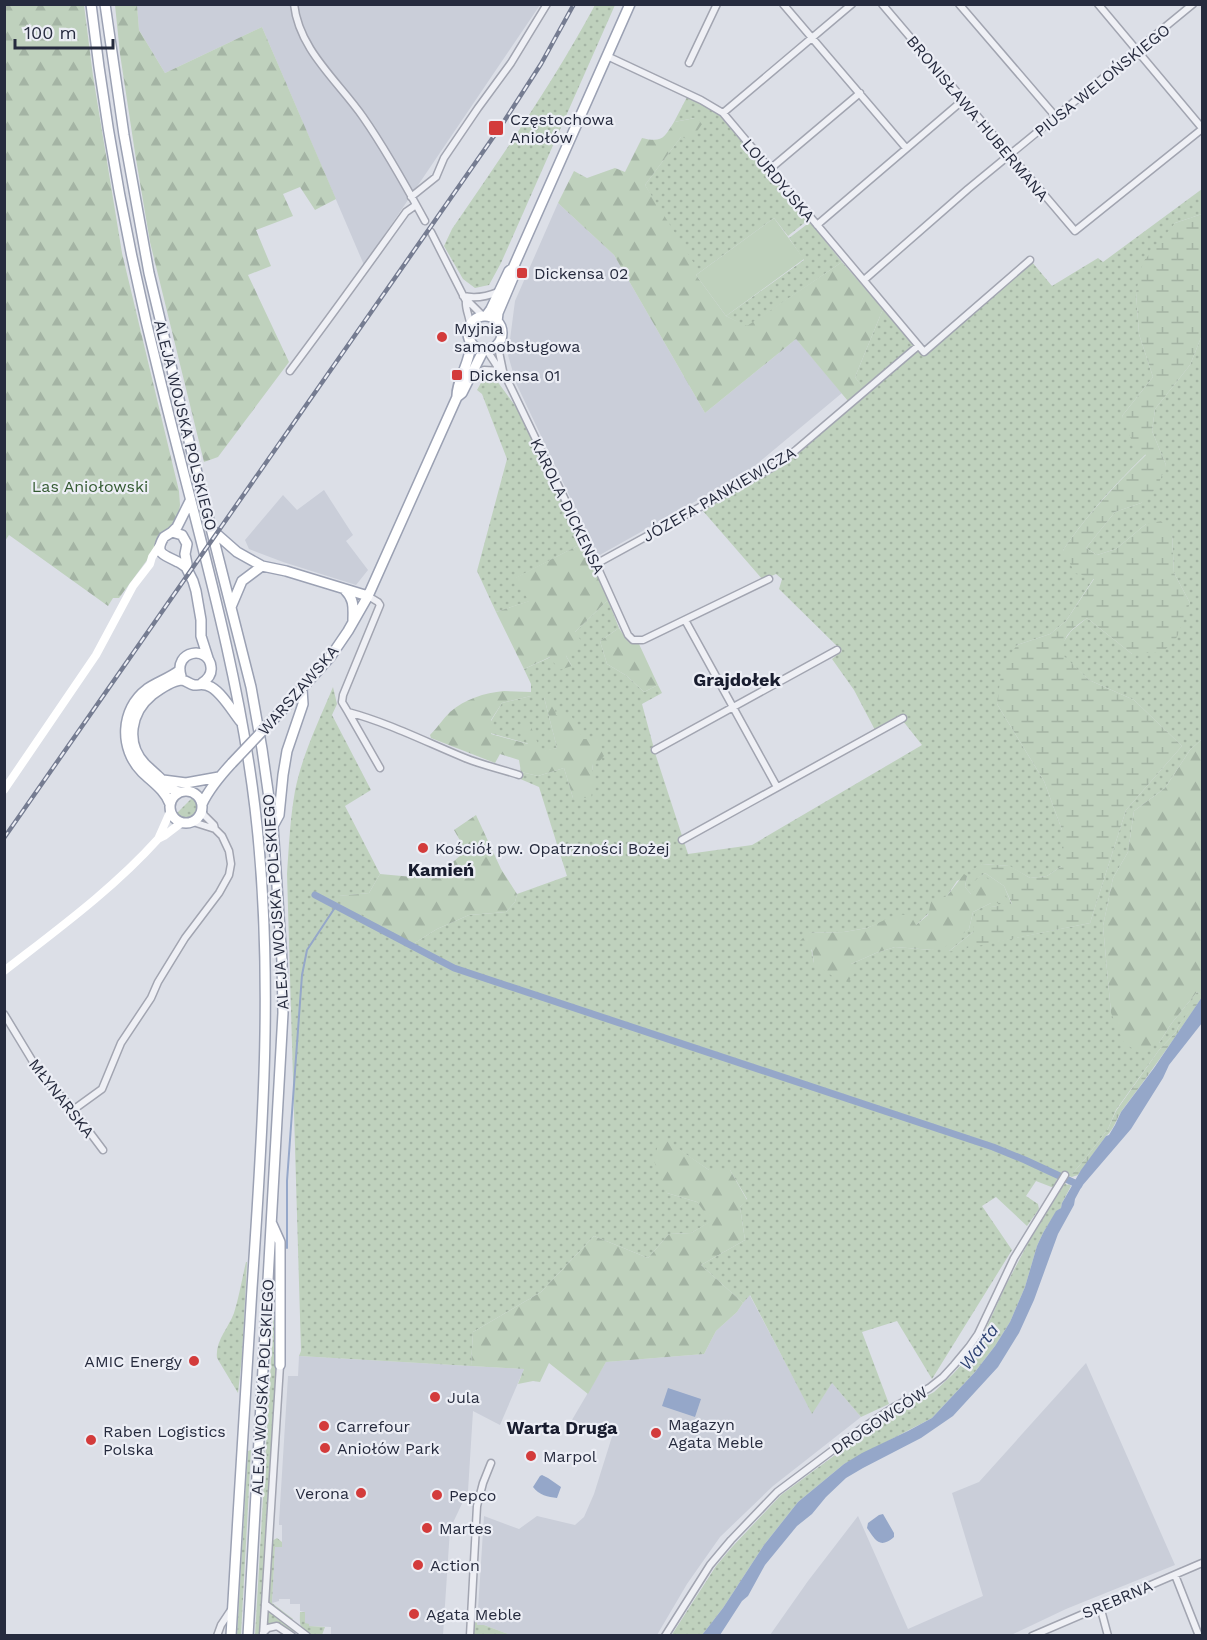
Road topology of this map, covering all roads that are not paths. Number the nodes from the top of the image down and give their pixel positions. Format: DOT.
graph roads {
  1 [pos="91,4"];
  2 [pos="105,4"];
  3 [pos="294,4"];
  4 [pos="548,4"];
  5 [pos="630,4"];
  6 [pos="717,4"];
  7 [pos="783,4"];
  8 [pos="852,4"];
  9 [pos="882,4"];
  10 [pos="959,4"];
  11 [pos="1098,4"];
  12 [pos="1193,4"];
  13 [pos="813,38"];
  14 [pos="1137,51"];
  15 [pos="607,56"];
  16 [pos="689,63"];
  17 [pos="860,93"];
  18 [pos="962,100"];
  19 [pos="723,113"];
  20 [pos="1056,117"];
  21 [pos="1203,128"];
  22 [pos="906,148"];
  23 [pos="1009,155"];
  24 [pos="770,169"];
  25 [pos="411,197"];
  26 [pos="416,205"];
  27 [pos="425,221"];
  28 [pos="817,225"];
  29 [pos="431,232"];
  30 [pos="1030,260"];
  31 [pos="513,268"];
  32 [pos="864,280"];
  33 [pos="498,292"];
  34 [pos="465,298"];
  35 [pos="484,316"];
  36 [pos="497,321"];
  37 [pos="470,326"];
  38 [pos="471,342"];
  39 [pos="499,342"];
  40 [pos="918,346"];
  41 [pos="485,349"];
  42 [pos="290,370"];
  43 [pos="501,370"];
  44 [pos="472,374"];
  45 [pos="457,397"];
  46 [pos="190,501"];
  47 [pos="212,530"];
  48 [pos="172,532"];
  49 [pos="160,545"];
  50 [pos="185,554"];
  51 [pos="171,559"];
  52 [pos="150,564"];
  53 [pos="596,564"];
  54 [pos="262,566"];
  55 [pos="186,567"];
  56 [pos="769,579"];
  57 [pos="345,591"];
  58 [pos="368,596"];
  59 [pos="231,607"];
  60 [pos="686,620"];
  61 [pos="353,622"];
  62 [pos="201,636"];
  63 [pos="837,650"];
  64 [pos="192,653"];
  65 [pos="208,658"];
  66 [pos="180,670"];
  67 [pos="185,681"];
  68 [pos="202,683"];
  69 [pos="302,689"];
  70 [pos="733,707"];
  71 [pos="348,712"];
  72 [pos="903,718"];
  73 [pos="242,724"];
  74 [pos="655,750"];
  75 [pos="380,768"];
  76 [pos="519,775"];
  77 [pos="216,778"];
  78 [pos="164,780"];
  79 [pos="777,788"];
  80 [pos="4,790"];
  81 [pos="179,792"];
  82 [pos="192,793"];
  83 [pos="202,807"];
  84 [pos="170,808"];
  85 [pos="193,822"];
  86 [pos="181,823"];
  87 [pos="273,826"];
  88 [pos="215,829"];
  89 [pos="158,838"];
  90 [pos="682,840"];
  91 [pos="4,971"];
  92 [pos="4,1014"];
  93 [pos="74,1110"];
  94 [pos="103,1150"];
  95 [pos="1064,1177"];
  96 [pos="272,1222"];
  97 [pos="280,1365"];
  98 [pos="491,1463"];
  99 [pos="1203,1563"];
  100 [pos="1175,1575"];
  101 [pos="266,1604"];
  102 [pos="1100,1606"];
  103 [pos="233,1607"];
  104 [pos="263,1634"];
  105 [pos="218,1635"];
  106 [pos="231,1635"];
  107 [pos="248,1635"];
  108 [pos="292,1635"];
  109 [pos="307,1635"];
  110 [pos="470,1635"];
  111 [pos="665,1635"];
  112 [pos="1032,1635"];
  113 [pos="1108,1635"];
  114 [pos="1199,1635"];
  1 -- 46 [label="main road, ALEJA WOJSKA POLSKIEGO"];
  2 -- 47 [label="main road, ALEJA WOJSKA POLSKIEGO"];
  3 -- 25 [label="street"];
  4 -- 25 [label="street"];
  5 -- 15 [label="main road"];
  6 -- 16 [label="street"];
  7 -- 13 [label="street"];
  8 -- 13 [label="street"];
  9 -- 18 [label="street, BRONISŁAWA HUBERMANA"];
  10 -- 20 [label="street"];
  11 -- 14 [label="street"];
  12 -- 14 [label="street, PIUSA WELOŃSKIEGO"];
  13 -- 17 [label="street"];
  13 -- 19 [label="street"];
  14 -- 20 [label="street, PIUSA WELOŃSKIEGO"];
  14 -- 21 [label="street"];
  15 -- 19 [label="street, LOURDYJSKA"];
  15 -- 31 [label="main road"];
  17 -- 22 [label="street"];
  17 -- 24 [label="street"];
  18 -- 22 [label="street"];
  18 -- 23 [label="street, BRONISŁAWA HUBERMANA"];
  19 -- 24 [label="street, LOURDYJSKA"];
  20 -- 23 [label="street, PIUSA WELOŃSKIEGO"];
  21 -- 23 [label="street, BRONISŁAWA HUBERMANA"];
  22 -- 28 [label="street"];
  23 -- 32 [label="street, PIUSA WELOŃSKIEGO"];
  24 -- 28 [label="street, LOURDYJSKA"];
  25 -- 26 [label="street"];
  26 -- 27 [label="street"];
  26 -- 42 [label="street"];
  28 -- 32 [label="street, LOURDYJSKA"];
  29 -- 34 [label="street"];
  30 -- 40 [label="street"];
  31 -- 33 [label="main road"];
  31 -- 36 [label="main road"];
  32 -- 40 [label="street, LOURDYJSKA"];
  33 -- 34 [label="street"];
  33 -- 35 [label="main road"];
  34 -- 35 [label="street"];
  34 -- 37 [label="street"];
  35 -- 36 [label="main road"];
  35 -- 37 [label="main road"];
  36 -- 39 [label="main road"];
  37 -- 38 [label="main road"];
  38 -- 41 [label="main road"];
  38 -- 45 [label="main road, WARSZAWSKA"];
  39 -- 41 [label="main road"];
  39 -- 43 [label="street, KAROLA DICKENSA"];
  40 -- 53 [label="street, JÓZEFA PANKIEWICZA"];
  41 -- 43 [label="street, KAROLA DICKENSA"];
  41 -- 44 [label="main road, WARSZAWSKA"];
  43 -- 44 [label="street"];
  43 -- 53 [label="street, KAROLA DICKENSA"];
  44 -- 45 [label="main road, WARSZAWSKA"];
  45 -- 58 [label="main road, WARSZAWSKA"];
  46 -- 48 [label="main road"];
  46 -- 73 [label="main road, ALEJA WOJSKA POLSKIEGO"];
  47 -- 54 [label="main road"];
  47 -- 59 [label="main road, ALEJA WOJSKA POLSKIEGO"];
  48 -- 49 [label="main road"];
  48 -- 50 [label="main road"];
  49 -- 51 [label="main road"];
  49 -- 52 [label="street"];
  50 -- 51 [label="main road"];
  50 -- 55 [label="main road"];
  51 -- 52 [label="street"];
  51 -- 55 [label="main road"];
  52 -- 80 [label="street"];
  53 -- 60 [label="street, KAROLA DICKENSA"];
  54 -- 57 [label="main road"];
  54 -- 59 [label="main road"];
  55 -- 62 [label="main road"];
  56 -- 60 [label="street"];
  57 -- 58 [label="main road"];
  57 -- 61 [label="main road"];
  58 -- 61 [label="main road, WARSZAWSKA"];
  58 -- 71 [label="street, WARSZAWSKA"];
  59 -- 87 [label="main road, ALEJA WOJSKA POLSKIEGO"];
  60 -- 70 [label="street"];
  61 -- 69 [label="main road, WARSZAWSKA"];
  62 -- 64 [label="main road"];
  62 -- 65 [label="main road"];
  63 -- 70 [label="street"];
  64 -- 65 [label="main road"];
  64 -- 66 [label="main road"];
  65 -- 68 [label="main road"];
  66 -- 67 [label="main road"];
  66 -- 84 [label="main road"];
  67 -- 68 [label="main road"];
  67 -- 78 [label="main road"];
  68 -- 73 [label="main road"];
  69 -- 77 [label="main road, WARSZAWSKA, bridge"];
  69 -- 87 [label="main road"];
  70 -- 74 [label="street"];
  70 -- 79 [label="street"];
  71 -- 75 [label="street, WARSZAWSKA"];
  71 -- 76 [label="street"];
  72 -- 79 [label="street"];
  73 -- 103 [label="main road, ALEJA WOJSKA POLSKIEGO"];
  77 -- 78 [label="main road"];
  77 -- 82 [label="main road, WARSZAWSKA"];
  77 -- 83 [label="main road, WARSZAWSKA"];
  78 -- 81 [label="main road"];
  79 -- 90 [label="street"];
  81 -- 82 [label="main road"];
  81 -- 84 [label="main road"];
  82 -- 83 [label="main road"];
  83 -- 85 [label="main road"];
  83 -- 88 [label="street"];
  84 -- 86 [label="main road"];
  84 -- 89 [label="street"];
  85 -- 86 [label="main road"];
  85 -- 88 [label="street"];
  86 -- 89 [label="street"];
  87 -- 96 [label="main road, ALEJA WOJSKA POLSKIEGO"];
  88 -- 93 [label="street"];
  89 -- 91 [label="street"];
  92 -- 93 [label="street, MŁYNARSKA"];
  93 -- 94 [label="street, MŁYNARSKA"];
  95 -- 111 [label="street, DROGOWCÓW"];
  96 -- 97 [label="main road"];
  96 -- 107 [label="main road, ALEJA WOJSKA POLSKIEGO"];
  97 -- 101 [label="street"];
  98 -- 110 [label="street"];
  99 -- 100 [label="street, SREBRNA"];
  100 -- 102 [label="street, SREBRNA"];
  100 -- 114 [label="street"];
  101 -- 104 [label="street"];
  101 -- 109 [label="street"];
  102 -- 112 [label="street, SREBRNA"];
  102 -- 113 [label="street"];
  103 -- 105 [label="street"];
  103 -- 106 [label="main road, ALEJA WOJSKA POLSKIEGO"];
  104 -- 108 [label="street"];
}
